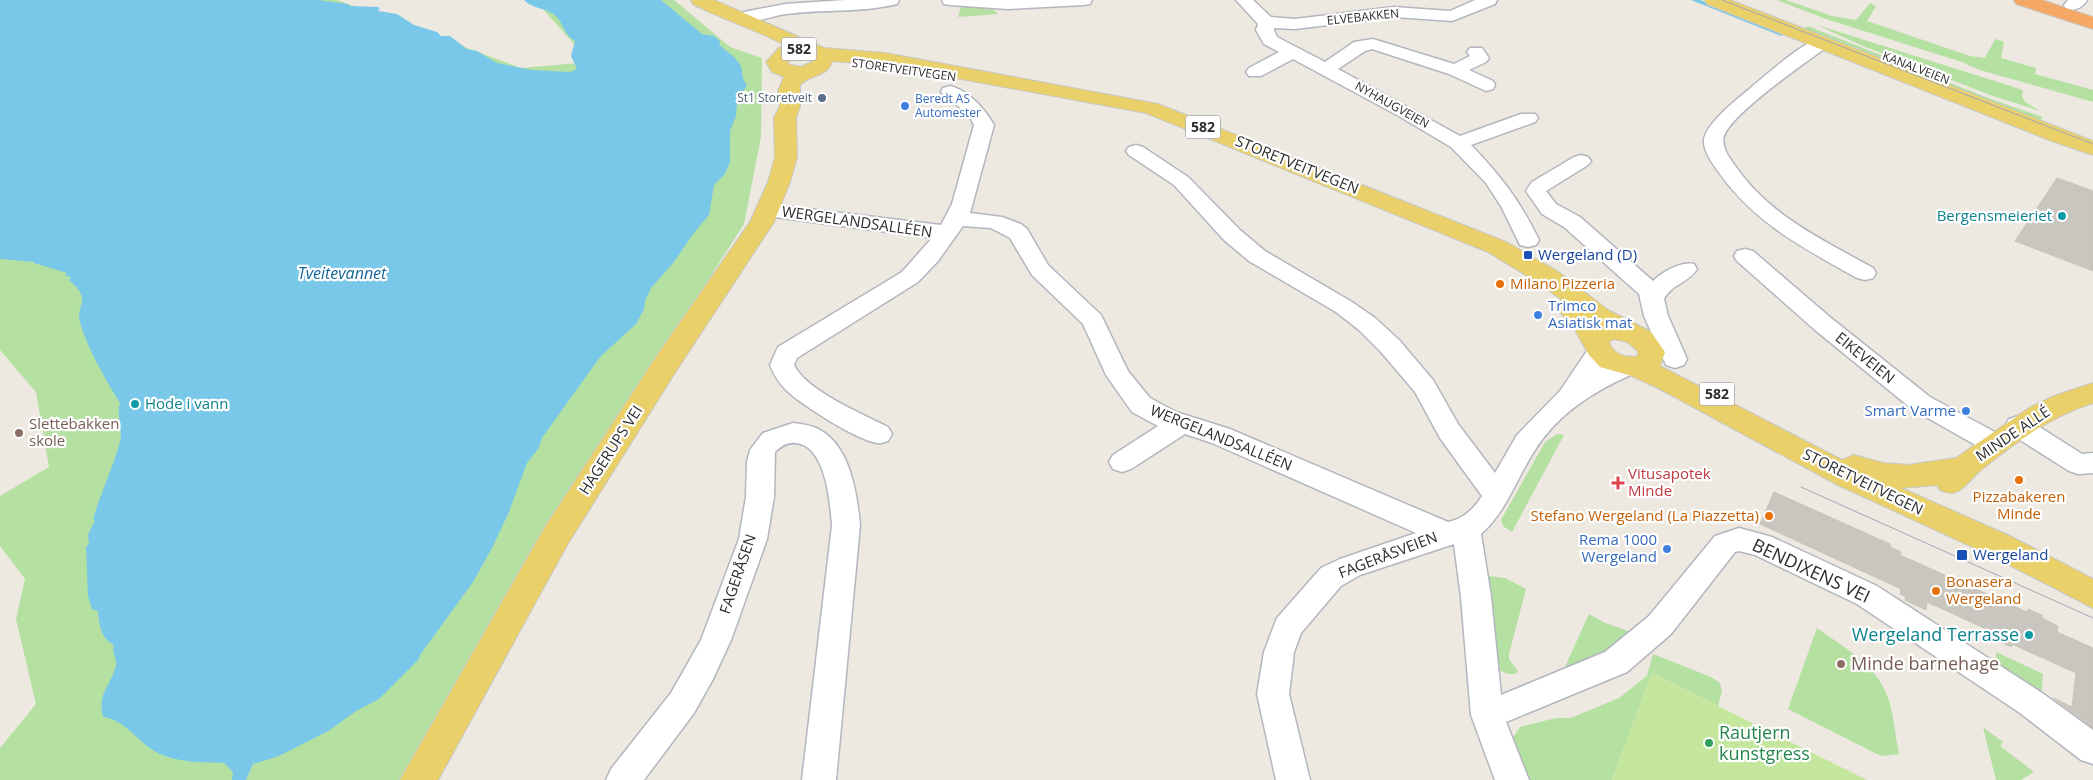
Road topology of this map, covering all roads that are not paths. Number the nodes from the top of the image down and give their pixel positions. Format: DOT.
graph roads {
  1 [pos="700,0"];
  2 [pos="891,0"];
  3 [pos="950,0"];
  4 [pos="1084,0"];
  5 [pos="1244,0"];
  6 [pos="1489,0"];
  7 [pos="1714,0"];
  8 [pos="1739,0"];
  9 [pos="2023,0"];
  10 [pos="2034,0"];
  11 [pos="2045,0"];
  12 [pos="1051,1"];
  13 [pos="859,2"];
  14 [pos="2069,2"];
  15 [pos="1400,6"];
  16 [pos="2093,11"];
  17 [pos="2093,19"];
  18 [pos="754,21"];
  19 [pos="1267,22"];
  20 [pos="1821,43"];
  21 [pos="1476,52"];
  22 [pos="1291,53"];
  23 [pos="811,61"];
  24 [pos="778,63"];
  25 [pos="1326,69"];
  26 [pos="1455,70"];
  27 [pos="1255,72"];
  28 [pos="1486,85"];
  29 [pos="950,92"];
  30 [pos="786,118"];
  31 [pos="1528,118"];
  32 [pos="2093,135"];
  33 [pos="1458,143"];
  34 [pos="2093,148"];
  35 [pos="1136,151"];
  36 [pos="1581,161"];
  37 [pos="1514,208"];
  38 [pos="1549,209"];
  39 [pos="767,210"];
  40 [pos="952,226"];
  41 [pos="1528,240"];
  42 [pos="1481,242"];
  43 [pos="1746,256"];
  44 [pos="1686,269"];
  45 [pos="1865,274"];
  46 [pos="1652,300"];
  47 [pos="1629,332"];
  48 [pos="1598,346"];
  49 [pos="1648,361"];
  50 [pos="2093,393"];
  51 [pos="1570,396"];
  52 [pos="1181,424"];
  53 [pos="2018,426"];
  54 [pos="879,434"];
  55 [pos="1995,444"];
  56 [pos="1122,462"];
  57 [pos="2093,463"];
  58 [pos="1962,468"];
  59 [pos="1848,477"];
  60 [pos="1496,495"];
  61 [pos="1456,532"];
  62 [pos="2093,594"];
  63 [pos="1487,715"];
  64 [pos="2093,749"];
  65 [pos="418,780"];
  66 [pos="623,780"];
  67 [pos="819,780"];
  68 [pos="1293,780"];
  69 [pos="1512,780"];
  1 -- 18 [label="main road, 582"];
  2 -- 13 [label="street"];
  3 -- 12 [label="street"];
  4 -- 12 [label="street"];
  5 -- 19 [label="street"];
  6 -- 15 [label="street, ELVEBAKKEN"];
  7 -- 20 [label="main road, KANALVEIEN"];
  8 -- 32 [label="main road, KANALVEIEN"];
  9 -- 17 [label="highway"];
  10 -- 17 [label="highway"];
  11 -- 17 [label="highway"];
  13 -- 18 [label="street"];
  14 -- 16 [label="highway"];
  15 -- 19 [label="street, ELVEBAKKEN"];
  18 -- 23 [label="main road, 582"];
  18 -- 24 [label="main road, 582"];
  19 -- 22 [label="street, NYHAUGVEIEN"];
  20 -- 34 [label="main road, KANALVEIEN"];
  20 -- 45 [label="street"];
  21 -- 26 [label="street"];
  22 -- 25 [label="street, NYHAUGVEIEN"];
  22 -- 27 [label="street"];
  23 -- 24 [label="main road, 582"];
  23 -- 30 [label="main road, HAGERUPS VEI"];
  23 -- 42 [label="main road, STORETVEITVEGEN / 582"];
  24 -- 30 [label="main road, HAGERUPS VEI"];
  25 -- 26 [label="street"];
  25 -- 33 [label="street, NYHAUGVEIEN"];
  26 -- 28 [label="street"];
  29 -- 40 [label="street"];
  30 -- 39 [label="main road, HAGERUPS VEI"];
  31 -- 33 [label="street"];
  33 -- 37 [label="street, NYHAUGVEIEN"];
  35 -- 60 [label="street"];
  36 -- 38 [label="street"];
  37 -- 38 [label="street"];
  37 -- 41 [label="street, NYHAUGVEIEN"];
  38 -- 46 [label="street"];
  39 -- 40 [label="street, WERGELANDSALLÉEN"];
  39 -- 65 [label="main road, HAGERUPS VEI"];
  40 -- 52 [label="street, WERGELANDSALLÉEN"];
  40 -- 54 [label="street"];
  42 -- 47 [label="main road, STORETVEITVEGEN / 582"];
  42 -- 48 [label="main road, STORETVEITVEGEN / 582"];
  43 -- 55 [label="street, EIKEVEIEN"];
  44 -- 46 [label="street"];
  46 -- 49 [label="street"];
  47 -- 48 [label="main road"];
  47 -- 49 [label="main road, 582"];
  48 -- 49 [label="main road, 582"];
  48 -- 51 [label="street, FAGERÅSVEIEN"];
  49 -- 51 [label="street, FAGERÅSVEIEN"];
  49 -- 58 [label="main road, MINDE ALLÉ / 582"];
  49 -- 59 [label="main road, STORETVEITVEGEN / 582"];
  50 -- 53 [label="main road, MINDE ALLÉ / 582"];
  51 -- 60 [label="street, FAGERÅSVEIEN"];
  52 -- 56 [label="street"];
  52 -- 61 [label="street, WERGELANDSALLÉEN"];
  53 -- 55 [label="main road, MINDE ALLÉ / 582"];
  53 -- 57 [label="street"];
  55 -- 58 [label="main road, MINDE ALLÉ / 582"];
  58 -- 59 [label="main road, MINDE ALLÉ / 582"];
  59 -- 62 [label="main road, STORETVEITVEGEN / 582"];
  60 -- 61 [label="street, FAGERÅSVEIEN"];
  61 -- 63 [label="street"];
  61 -- 68 [label="street, FAGERÅSVEIEN"];
  63 -- 64 [label="street, BENDIXENS VEI"];
  63 -- 69 [label="street"];
  66 -- 67 [label="street, FAGERÅSEN"];
}
